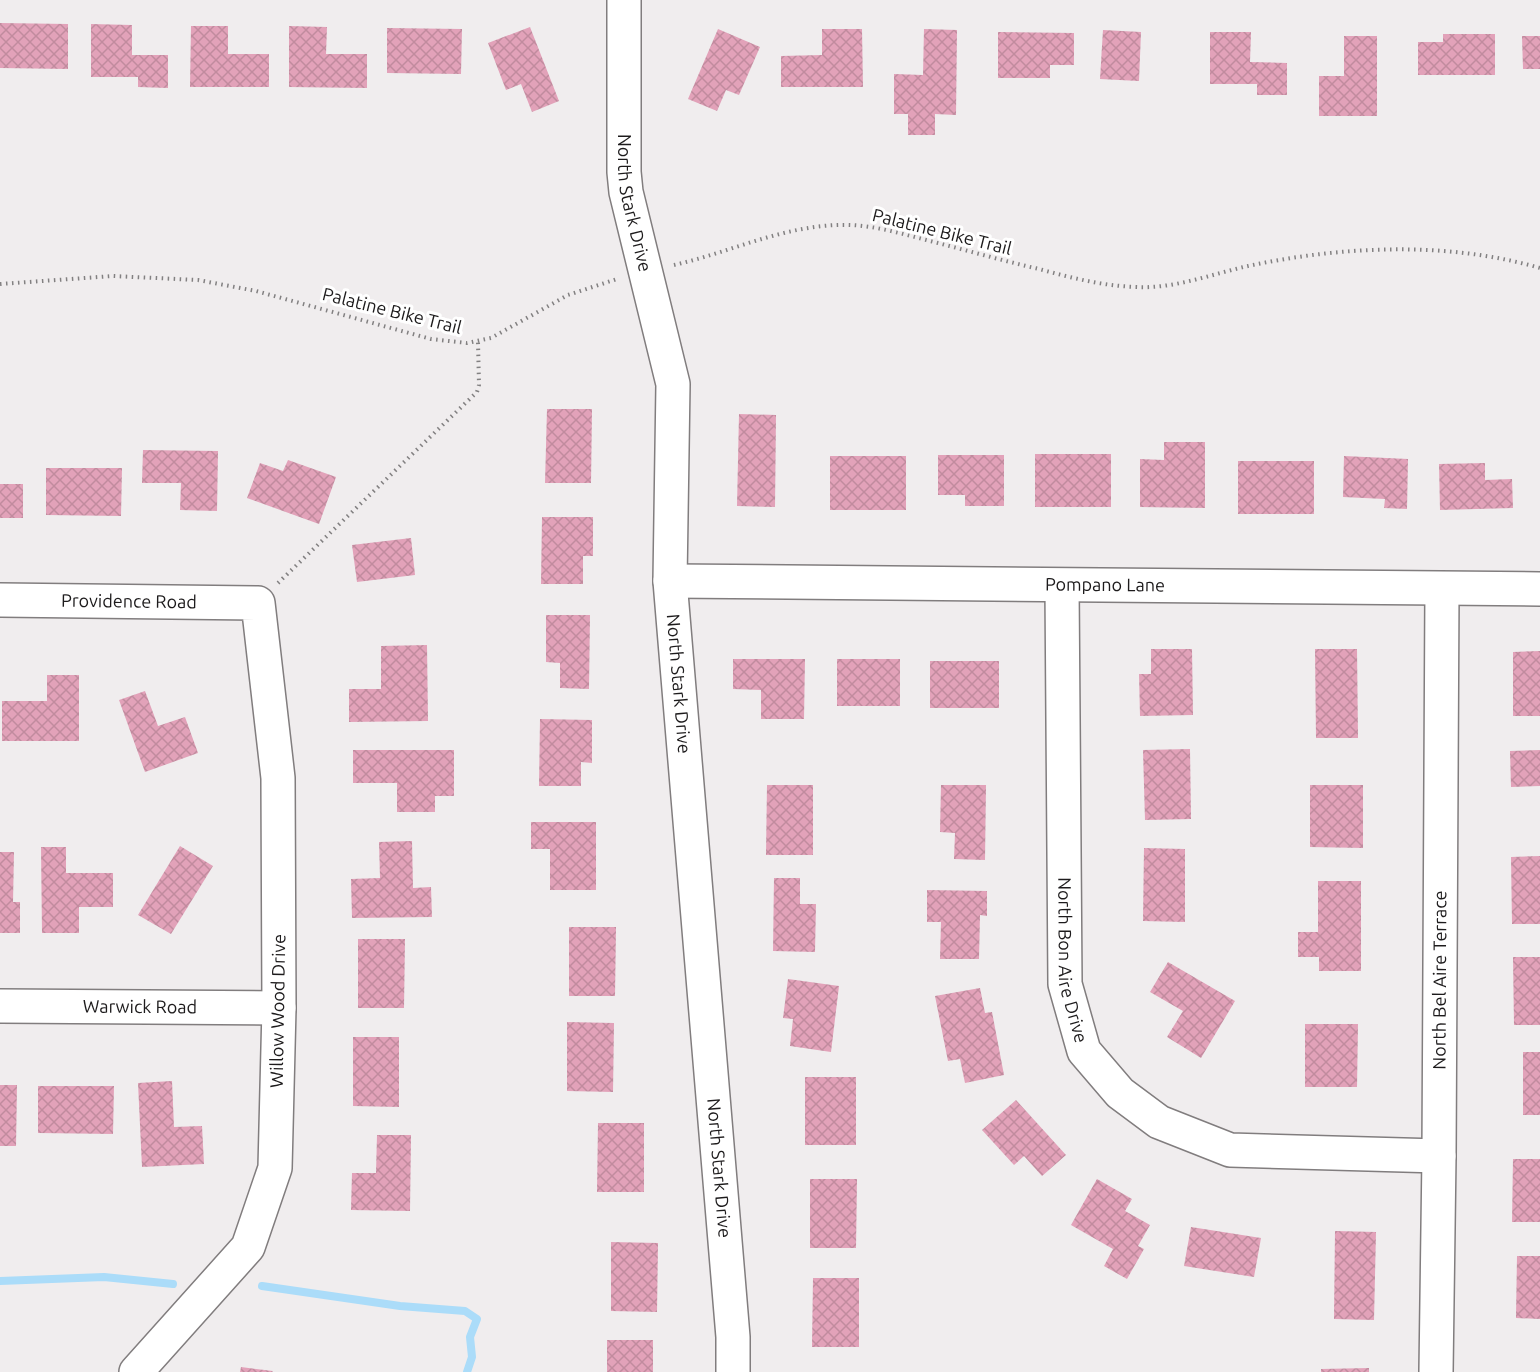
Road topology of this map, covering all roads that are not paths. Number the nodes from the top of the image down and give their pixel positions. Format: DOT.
graph roads {
  1 [pos="624,0"];
  2 [pos="670,581"];
  3 [pos="1062,586"];
  4 [pos="1442,589"];
  5 [pos="1540,589"];
  6 [pos="0,600"];
  7 [pos="258,603"];
  8 [pos="0,1006"];
  9 [pos="279,1008"];
  10 [pos="1439,1156"];
  11 [pos="136,1372"];
  12 [pos="733,1372"];
  13 [pos="1436,1372"];
  1 -- 2 [label="street, North Stark Drive"];
  2 -- 3 [label="street, Pompano Lane"];
  2 -- 12 [label="street, North Stark Drive"];
  3 -- 4 [label="street, Pompano Lane"];
  3 -- 10 [label="street, North Bon Aire Drive"];
  4 -- 5 [label="street, Pompano Lane"];
  4 -- 10 [label="street, North Bel Aire Terrace"];
  6 -- 7 [label="street, Providence Road"];
  7 -- 9 [label="street, Willow Wood Drive"];
  8 -- 9 [label="street, Warwick Road"];
  9 -- 11 [label="street, Willow Wood Drive"];
  10 -- 13 [label="street, North Bel Aire Terrace"];
}
